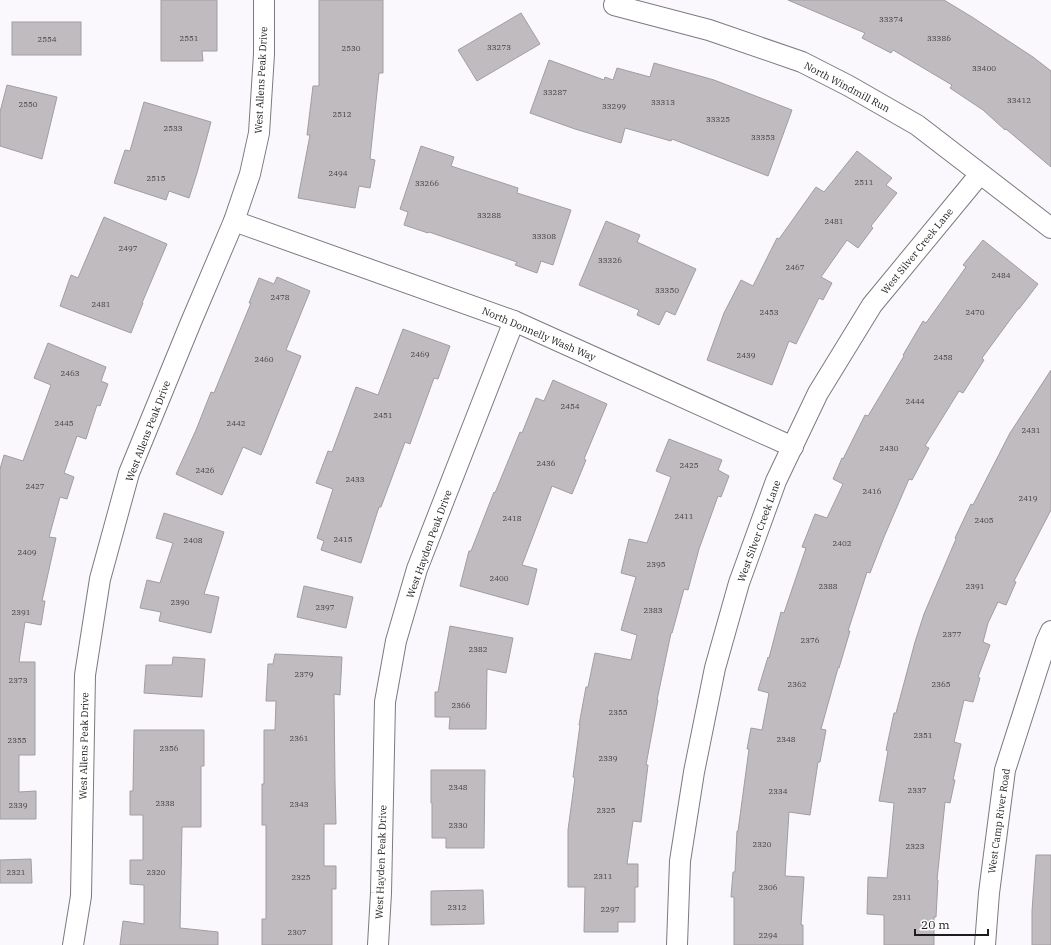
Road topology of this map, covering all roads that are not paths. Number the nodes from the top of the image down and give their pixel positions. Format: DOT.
graph roads {
  1 [pos="264,0"];
  2 [pos="614,5"];
  3 [pos="980,174"];
  4 [pos="234,221"];
  5 [pos="1051,228"];
  6 [pos="514,321"];
  7 [pos="793,447"];
  8 [pos="1051,631"];
  9 [pos="73,945"];
  10 [pos="378,945"];
  11 [pos="677,945"];
  12 [pos="985,945"];
  1 -- 4 [label="street, West Allens Peak Drive"];
  2 -- 3 [label="street, North Windmill Run"];
  3 -- 5 [label="street, North Windmill Run"];
  3 -- 7 [label="street, West Silver Creek Lane"];
  4 -- 6 [label="street, North Donnelly Wash Way"];
  4 -- 9 [label="street, West Allens Peak Drive"];
  6 -- 7 [label="street, North Donnelly Wash Way"];
  6 -- 10 [label="street, West Hayden Peak Drive"];
  7 -- 11 [label="street, West Silver Creek Lane"];
  8 -- 12 [label="street, West Camp River Road"];
}
